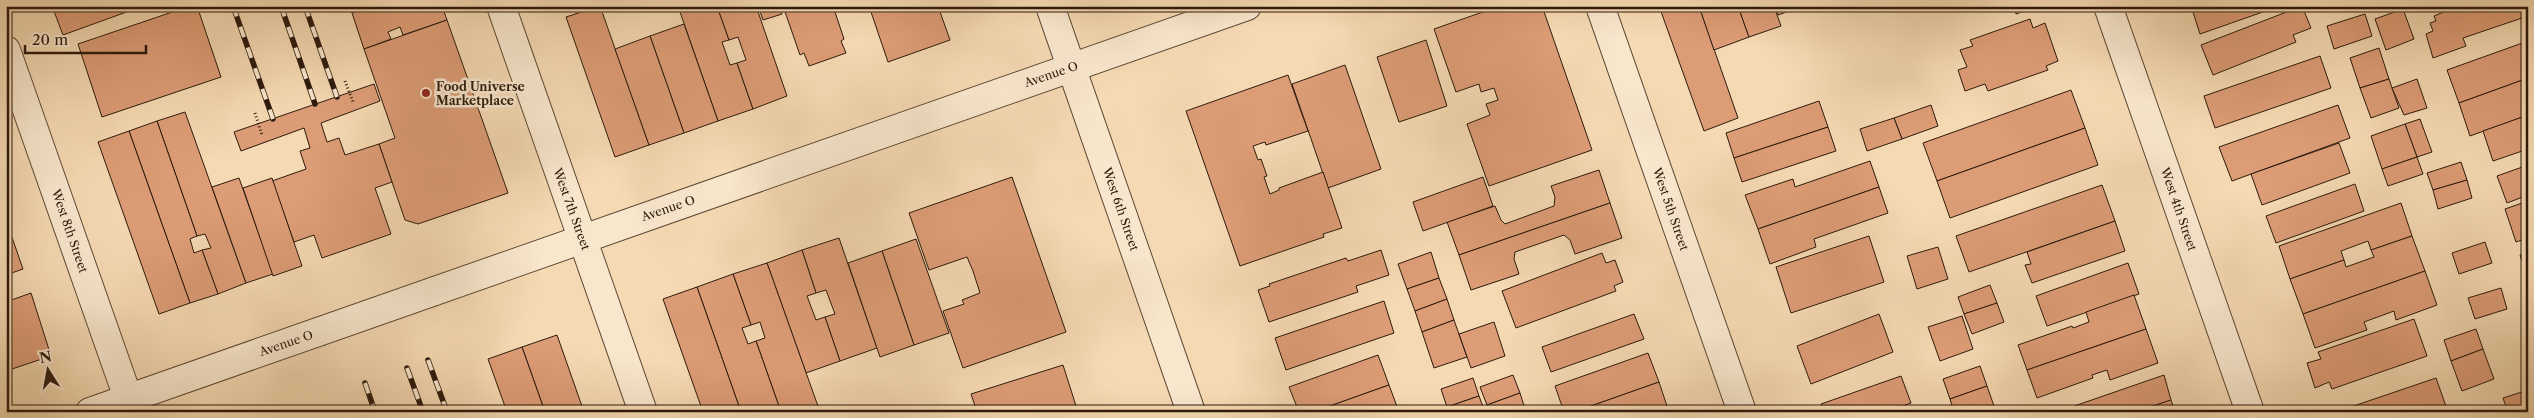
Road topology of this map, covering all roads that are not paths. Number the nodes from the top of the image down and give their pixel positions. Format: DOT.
graph roads {
  1 [pos="501,6"];
  2 [pos="1050,6"];
  3 [pos="1247,6"];
  4 [pos="1600,6"];
  5 [pos="2108,6"];
  6 [pos="6,50"];
  7 [pos="1071,67"];
  8 [pos="583,238"];
  9 [pos="131,405"];
  10 [pos="90,412"];
  11 [pos="643,412"];
  12 [pos="1191,412"];
  13 [pos="1742,412"];
  14 [pos="2250,412"];
  1 -- 8 [label="street, West 7th Street"];
  2 -- 7 [label="street, West 6th Street"];
  3 -- 7 [label="street, Avenue O"];
  4 -- 13 [label="street, West 5th Street"];
  5 -- 14 [label="street, West 4th Street"];
  6 -- 9 [label="street, West 8th Street"];
  7 -- 8 [label="street, Avenue O"];
  7 -- 12 [label="street, West 6th Street"];
  8 -- 9 [label="street, Avenue O, bridge"];
  8 -- 11 [label="street, West 7th Street"];
  9 -- 10 [label="street, Avenue O"];
}
